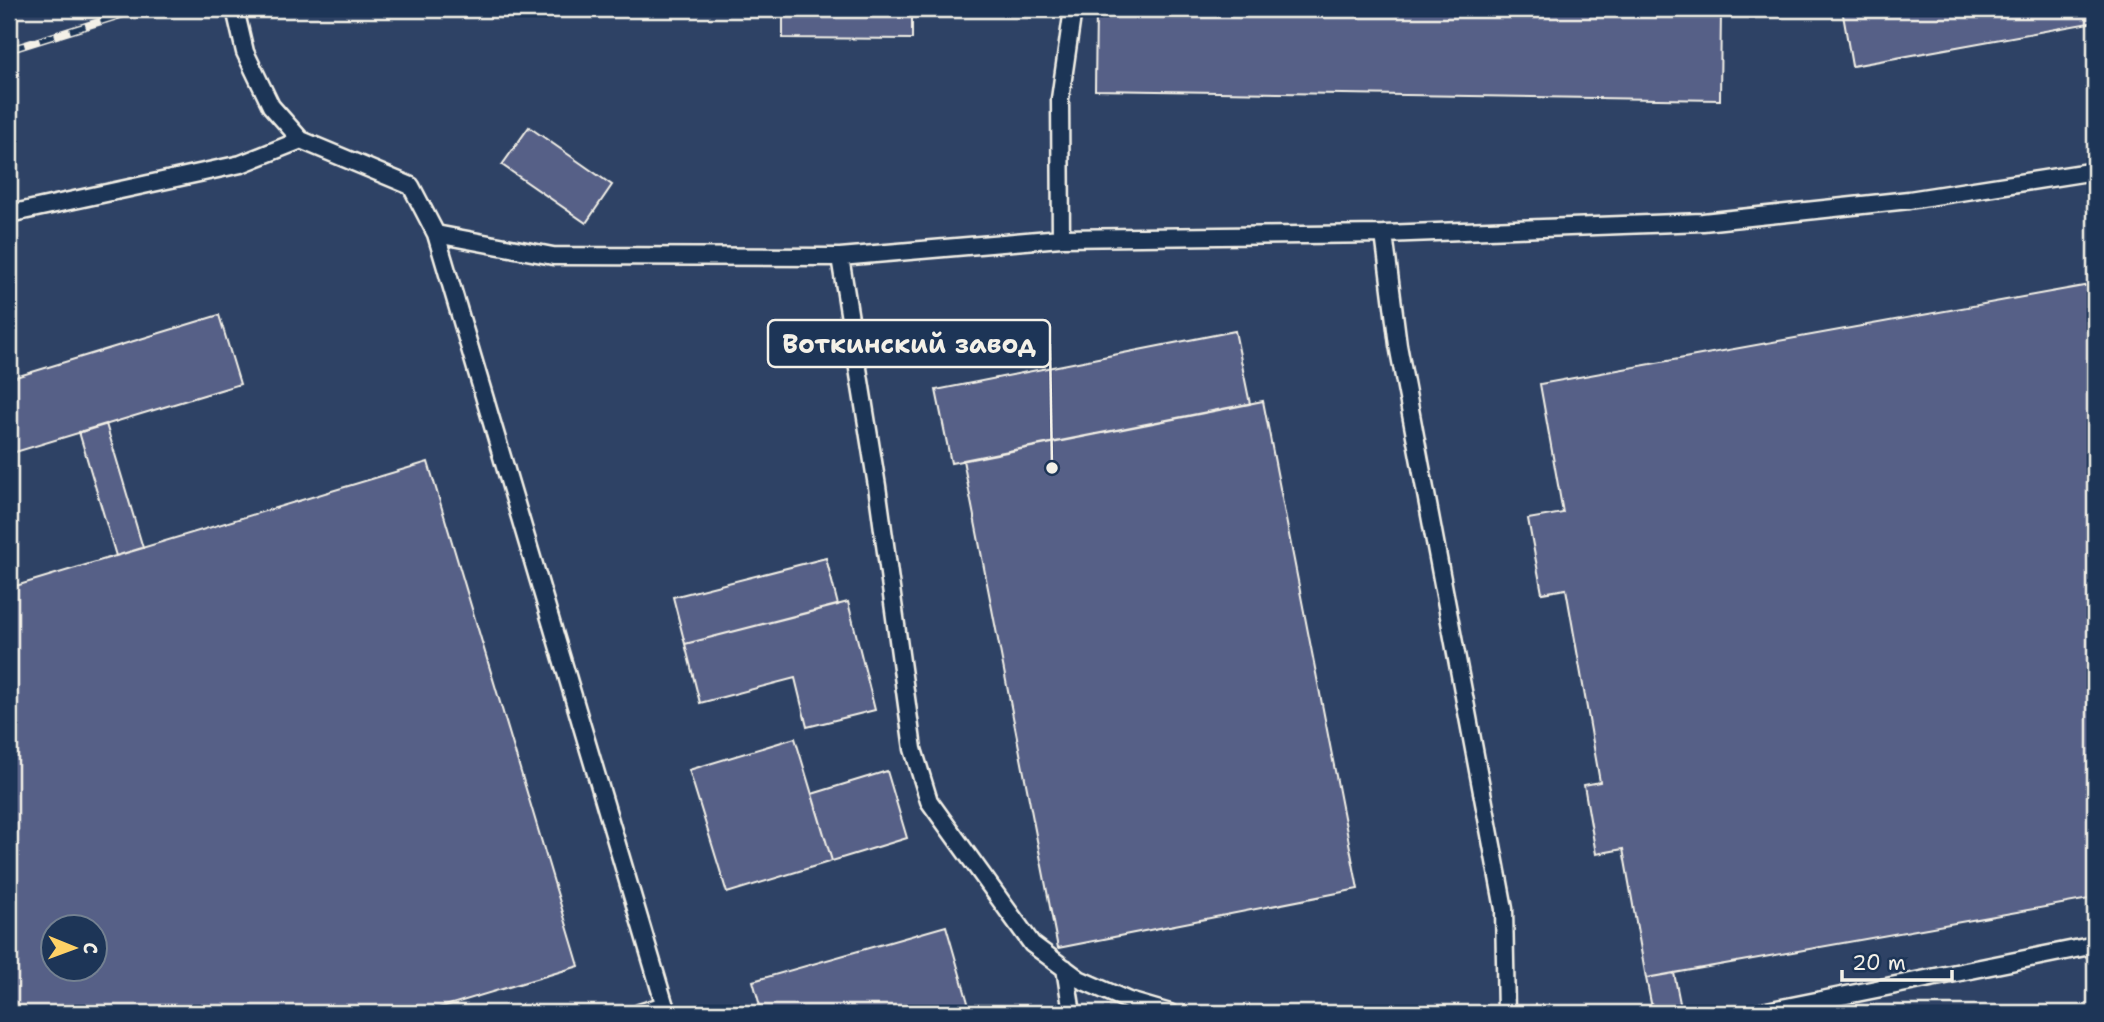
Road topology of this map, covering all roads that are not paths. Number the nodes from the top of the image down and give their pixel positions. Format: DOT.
graph roads {
  1 [pos="235,9"];
  2 [pos="1073,9"];
  3 [pos="301,140"];
  4 [pos="2095,171"];
  5 [pos="9,214"];
  6 [pos="436,234"];
  7 [pos="1384,234"];
  8 [pos="1061,238"];
  9 [pos="840,257"];
  10 [pos="2095,945"];
  11 [pos="1065,968"];
  12 [pos="666,1009"];
  13 [pos="1797,1010"];
  14 [pos="639,1013"];
  15 [pos="1072,1013"];
  16 [pos="1170,1013"];
  17 [pos="1506,1013"];
  18 [pos="1757,1013"];
  1 -- 3 [label="lane"];
  2 -- 8 [label="lane"];
  3 -- 5 [label="lane"];
  3 -- 6 [label="lane"];
  4 -- 7 [label="lane"];
  6 -- 9 [label="lane"];
  6 -- 12 [label="lane"];
  7 -- 8 [label="lane"];
  7 -- 17 [label="lane"];
  8 -- 9 [label="lane"];
  9 -- 11 [label="lane"];
  10 -- 13 [label="lane"];
  11 -- 15 [label="lane"];
  11 -- 16 [label="lane"];
  12 -- 14 [label="lane"];
  13 -- 18 [label="lane"];
}
